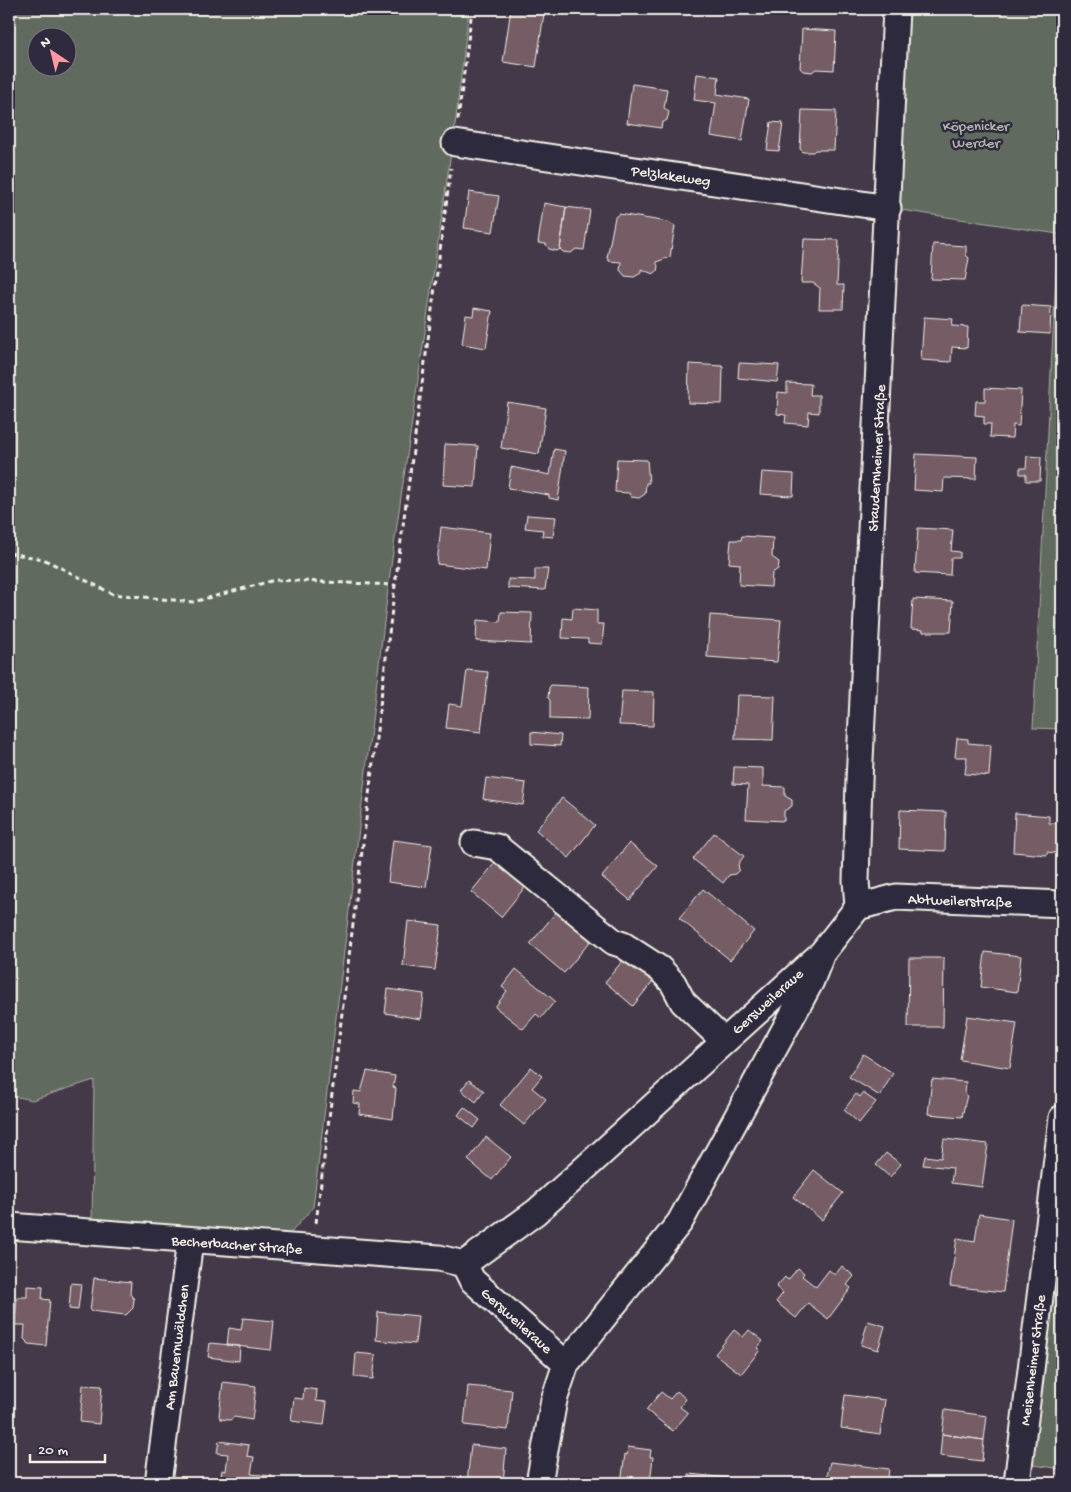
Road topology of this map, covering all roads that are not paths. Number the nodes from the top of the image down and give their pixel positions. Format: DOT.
graph roads {
  1 [pos="896,9"];
  2 [pos="455,143"];
  3 [pos="888,208"];
  4 [pos="474,843"];
  5 [pos="1062,904"];
  6 [pos="858,907"];
  7 [pos="822,953"];
  8 [pos="724,1040"];
  9 [pos="1062,1118"];
  10 [pos="9,1226"];
  11 [pos="190,1241"];
  12 [pos="464,1264"];
  13 [pos="566,1364"];
  14 [pos="158,1483"];
  15 [pos="539,1483"];
  16 [pos="1017,1483"];
  1 -- 3 [label="street, Staudernheimer Straße"];
  2 -- 3 [label="street, Pelzlakeweg"];
  3 -- 6 [label="street, Staudernheimer Straße"];
  4 -- 8 [label="street"];
  5 -- 6 [label="street, Abtweilerstraße"];
  6 -- 7 [label="street, Gersweileraue"];
  7 -- 8 [label="street, Gersweileraue"];
  7 -- 13 [label="street, Gersweileraue"];
  8 -- 12 [label="street, Gersweileraue"];
  9 -- 16 [label="street, Meisenheimer Straße"];
  10 -- 11 [label="street, Becherbacher Straße"];
  11 -- 12 [label="street, Becherbacher Straße"];
  11 -- 14 [label="street, Am Bauernwäldchen"];
  12 -- 13 [label="street, Gersweileraue"];
  13 -- 15 [label="street"];
}
